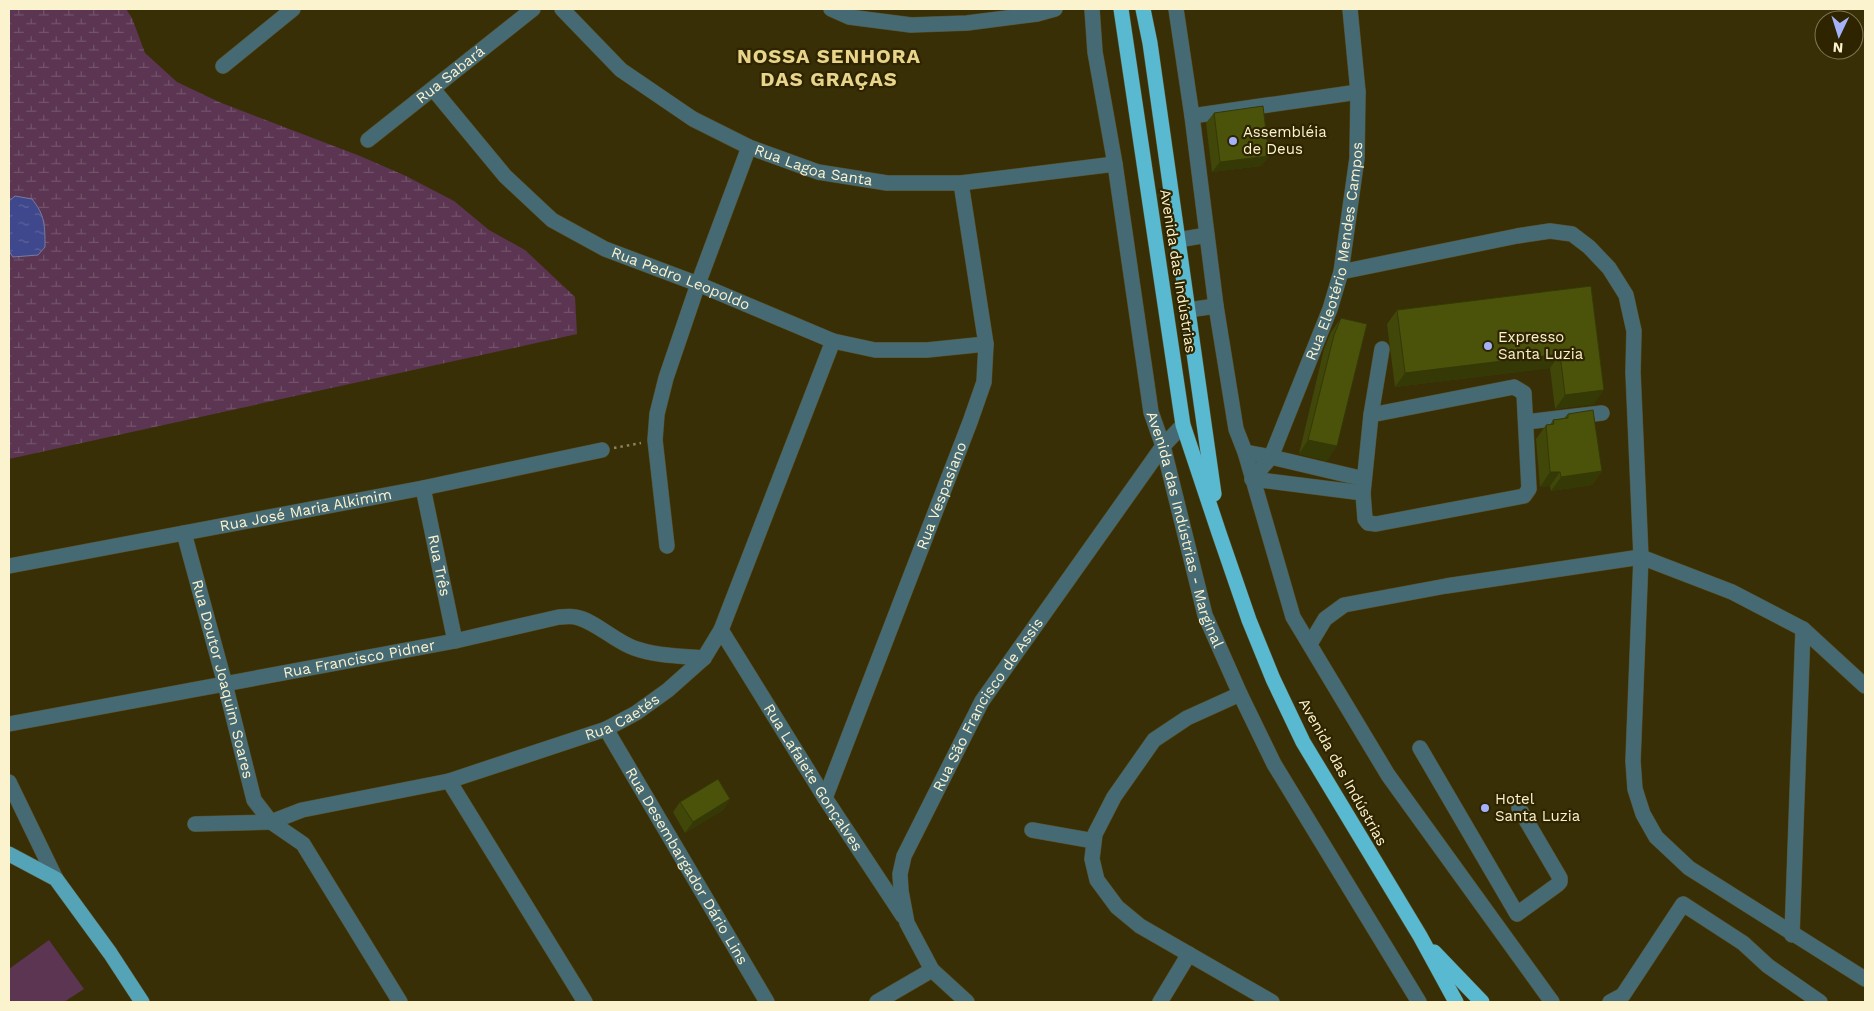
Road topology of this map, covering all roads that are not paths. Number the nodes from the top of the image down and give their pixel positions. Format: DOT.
graph roads {
  1 [pos="292,9"];
  2 [pos="533,9"];
  3 [pos="562,9"];
  4 [pos="831,9"];
  5 [pos="1055,9"];
  6 [pos="1092,9"];
  7 [pos="1121,9"];
  8 [pos="1143,9"];
  9 [pos="1176,9"];
  10 [pos="1350,9"];
  11 [pos="223,66"];
  12 [pos="433,89"];
  13 [pos="1358,92"];
  14 [pos="1192,116"];
  15 [pos="368,140"];
  16 [pos="749,147"];
  17 [pos="1115,164"];
  18 [pos="961,182"];
  19 [pos="1207,235"];
  20 [pos="1178,240"];
  21 [pos="1342,272"];
  22 [pos="698,284"];
  23 [pos="1216,306"];
  24 [pos="1188,310"];
  25 [pos="833,341"];
  26 [pos="986,344"];
  27 [pos="1382,349"];
  28 [pos="1602,413"];
  29 [pos="1370,415"];
  30 [pos="1526,422"];
  31 [pos="1183,425"];
  32 [pos="1163,446"];
  33 [pos="602,450"];
  34 [pos="1245,452"];
  35 [pos="1271,457"];
  36 [pos="1252,479"];
  37 [pos="1363,486"];
  38 [pos="422,488"];
  39 [pos="184,532"];
  40 [pos="1219,533"];
  41 [pos="668,546"];
  42 [pos="1641,557"];
  43 [pos="9,566"];
  44 [pos="1803,629"];
  45 [pos="721,630"];
  46 [pos="455,641"];
  47 [pos="1310,644"];
  48 [pos="704,658"];
  49 [pos="225,684"];
  50 [pos="1865,686"];
  51 [pos="1240,694"];
  52 [pos="9,724"];
  53 [pos="606,729"];
  54 [pos="1420,748"];
  55 [pos="450,781"];
  56 [pos="9,782"];
  57 [pos="825,798"];
  58 [pos="1519,808"];
  59 [pos="271,822"];
  60 [pos="194,824"];
  61 [pos="1032,830"];
  62 [pos="1094,841"];
  63 [pos="9,854"];
  64 [pos="56,879"];
  65 [pos="1504,893"];
  66 [pos="1513,906"];
  67 [pos="1483,909"];
  68 [pos="1493,922"];
  69 [pos="907,923"];
  70 [pos="1792,935"];
  71 [pos="1420,936"];
  72 [pos="1189,954"];
  73 [pos="932,970"];
  74 [pos="1865,979"];
  75 [pos="142,1002"];
  76 [pos="400,1002"];
  77 [pos="585,1002"];
  78 [pos="767,1002"];
  79 [pos="877,1002"];
  80 [pos="966,1002"];
  81 [pos="1160,1002"];
  82 [pos="1272,1002"];
  83 [pos="1419,1002"];
  84 [pos="1456,1002"];
  85 [pos="1482,1002"];
  86 [pos="1552,1002"];
  87 [pos="1610,1002"];
  88 [pos="1820,1002"];
  1 -- 11 [label="street"];
  2 -- 12 [label="street, Rua Sabará"];
  3 -- 16 [label="street, Rua Lagoa Santa"];
  4 -- 5 [label="street"];
  6 -- 17 [label="street, Avenida das Indústrias - Marginal"];
  7 -- 31 [label="highway, Avenida das Indústrias"];
  8 -- 20 [label="highway, Avenida das Indústrias"];
  9 -- 14 [label="street"];
  10 -- 13 [label="street, Rua Eleotério Mendes Campos"];
  12 -- 15 [label="street, Rua Sabará"];
  12 -- 22 [label="street, Rua Pedro Leopoldo"];
  13 -- 14 [label="street"];
  13 -- 21 [label="street, Rua Eleotério Mendes Campos"];
  14 -- 19 [label="street"];
  16 -- 18 [label="street, Rua Lagoa Santa"];
  16 -- 22 [label="street"];
  17 -- 18 [label="street, Rua Lagoa Santa"];
  17 -- 32 [label="street, Avenida das Indústrias - Marginal"];
  18 -- 26 [label="street, Rua Vespasiano"];
  19 -- 20 [label="street"];
  19 -- 23 [label="street"];
  20 -- 24 [label="highway, Avenida das Indústrias"];
  21 -- 35 [label="street, Rua Eleotério Mendes Campos"];
  21 -- 42 [label="street"];
  22 -- 25 [label="street, Rua Pedro Leopoldo"];
  22 -- 41 [label="street"];
  23 -- 24 [label="street"];
  23 -- 34 [label="street"];
  24 -- 40 [label="highway, Avenida das Indústrias"];
  25 -- 26 [label="street, Rua Pedro Leopoldo"];
  25 -- 45 [label="street, Rua Caetés"];
  26 -- 57 [label="street, Rua Vespasiano"];
  27 -- 29 [label="street"];
  28 -- 30 [label="street"];
  29 -- 30 [label="street"];
  29 -- 37 [label="street"];
  30 -- 37 [label="street"];
  31 -- 32 [label="street, Rua São Francisco de Assis"];
  31 -- 40 [label="highway, Avenida das Indústrias"];
  32 -- 51 [label="street, Avenida das Indústrias - Marginal"];
  32 -- 69 [label="street, Rua São Francisco de Assis"];
  33 -- 38 [label="street, Rua José Maria Alkimim"];
  34 -- 35 [label="street"];
  34 -- 36 [label="street"];
  35 -- 36 [label="street, Rua Eleotério Mendes Campos"];
  35 -- 37 [label="street"];
  36 -- 37 [label="street"];
  36 -- 47 [label="street"];
  38 -- 39 [label="street, Rua José Maria Alkimim"];
  38 -- 46 [label="street, Rua Três"];
  39 -- 43 [label="street, Rua José Maria Alkimim"];
  39 -- 49 [label="street, Rua Doutor Joaquim Soares"];
  40 -- 71 [label="highway, Avenida das Indústrias"];
  42 -- 44 [label="street"];
  42 -- 47 [label="street"];
  42 -- 70 [label="street"];
  44 -- 50 [label="street"];
  44 -- 70 [label="street"];
  45 -- 48 [label="street, Rua Caetés"];
  45 -- 57 [label="street, Rua Lafaiete Gonçalves"];
  46 -- 48 [label="street, Rua Francisco Pidner"];
  46 -- 49 [label="street, Rua Francisco Pidner"];
  47 -- 67 [label="street"];
  48 -- 53 [label="street, Rua Caetés"];
  49 -- 52 [label="street, Rua Francisco Pidner"];
  49 -- 59 [label="street, Rua Doutor Joaquim Soares"];
  51 -- 62 [label="street"];
  51 -- 83 [label="street, Avenida das Indústrias - Marginal"];
  53 -- 55 [label="street, Rua Caetés"];
  53 -- 78 [label="street, Rua Desembargador Dário Lins"];
  54 -- 65 [label="street"];
  55 -- 59 [label="street, Rua Caetés"];
  55 -- 77 [label="street"];
  56 -- 64 [label="street"];
  57 -- 69 [label="street, Rua Lafaiete Gonçalves"];
  58 -- 66 [label="street"];
  59 -- 60 [label="street, Rua Caetés"];
  59 -- 76 [label="street, Rua Doutor Joaquim Soares"];
  61 -- 62 [label="street"];
  62 -- 72 [label="street"];
  63 -- 64 [label="main road"];
  64 -- 75 [label="main road"];
  65 -- 66 [label="street"];
  65 -- 67 [label="street"];
  66 -- 68 [label="street"];
  67 -- 68 [label="street"];
  68 -- 86 [label="street"];
  69 -- 73 [label="street, Rua São Francisco de Assis"];
  70 -- 74 [label="street"];
  71 -- 84 [label="highway, Avenida das Indústrias"];
  71 -- 85 [label="highway, Avenida das Indústrias"];
  72 -- 81 [label="street"];
  72 -- 82 [label="street"];
  73 -- 79 [label="street"];
  73 -- 80 [label="street, Rua São Francisco de Assis"];
  87 -- 88 [label="street"];
}
